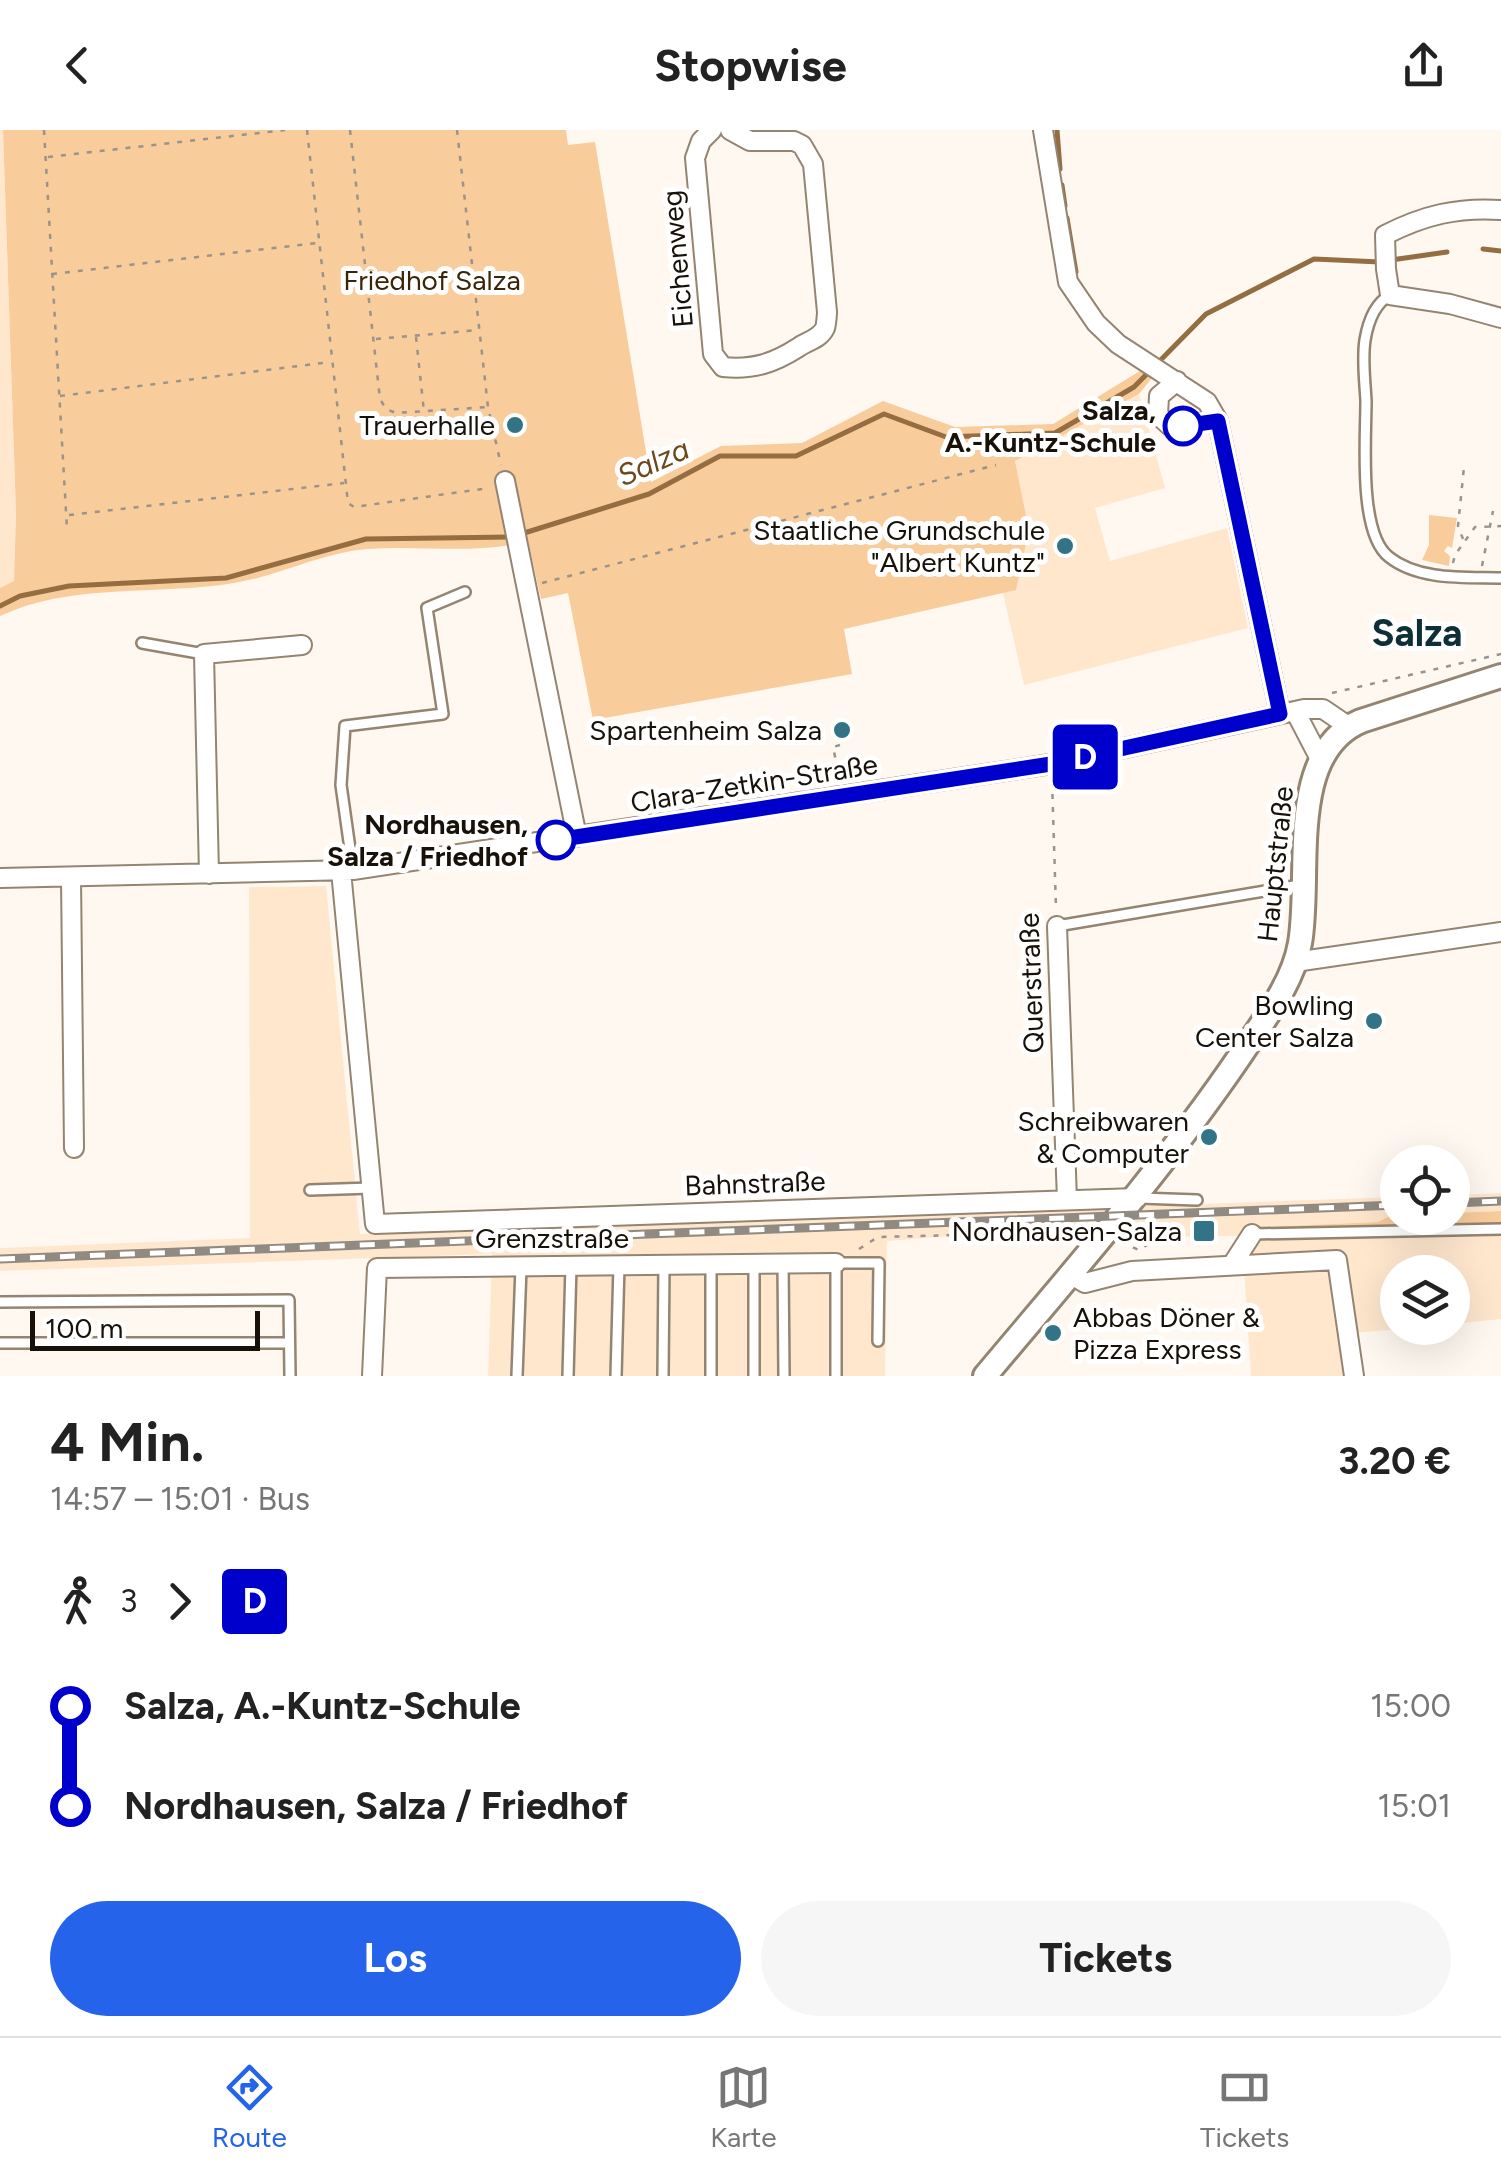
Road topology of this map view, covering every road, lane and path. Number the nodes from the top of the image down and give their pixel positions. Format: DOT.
graph roads {
  1 [pos="44,130"];
  2 [pos="285,130"];
  3 [pos="307,130"];
  4 [pos="350,130"];
  5 [pos="458,130"];
  6 [pos="712,130"];
  7 [pos="730,130"];
  8 [pos="1043,130"];
  9 [pos="46,157"];
  10 [pos="1501,210"];
  11 [pos="319,243"];
  12 [pos="52,274"];
  13 [pos="1390,294"];
  14 [pos="1501,318"];
  15 [pos="479,330"];
  16 [pos="416,335"];
  17 [pos="373,339"];
  18 [pos="332,362"];
  19 [pos="1162,371"];
  20 [pos="59,396"];
  21 [pos="488,408"];
  22 [pos="424,412"];
  23 [pos="1218,421"];
  24 [pos="996,466"];
  25 [pos="1464,467"];
  26 [pos="346,482"];
  27 [pos="505,483"];
  28 [pos="1493,511"];
  29 [pos="66,516"];
  30 [pos="1501,526"];
  31 [pos="1490,527"];
  32 [pos="67,529"];
  33 [pos="1464,542"];
  34 [pos="1450,577"];
  35 [pos="1480,577"];
  36 [pos="1501,578"];
  37 [pos="526,586"];
  38 [pos="465,592"];
  39 [pos="142,643"];
  40 [pos="302,645"];
  41 [pos="204,654"];
  42 [pos="1501,654"];
  43 [pos="1501,676"];
  44 [pos="1327,694"];
  45 [pos="1288,713"];
  46 [pos="1348,726"];
  47 [pos="840,745"];
  48 [pos="1320,758"];
  49 [pos="1051,764"];
  50 [pos="842,797"];
  51 [pos="578,837"];
  52 [pos="347,871"];
  53 [pos="209,874"];
  54 [pos="71,877"];
  55 [pos="0,878"];
  56 [pos="1305,884"];
  57 [pos="1057,926"];
  58 [pos="1501,932"];
  59 [pos="1295,962"];
  60 [pos="74,1148"];
  61 [pos="371,1188"];
  62 [pos="310,1190"];
  63 [pos="1137,1198"];
  64 [pos="1067,1200"];
  65 [pos="1197,1200"];
  66 [pos="1172,1228"];
  67 [pos="1501,1229"];
  68 [pos="1108,1231"];
  69 [pos="1252,1234"];
  70 [pos="1092,1250"];
  71 [pos="711,1263"];
  72 [pos="754,1263"];
  73 [pos="783,1263"];
  74 [pos="836,1263"];
  75 [pos="664,1264"];
  76 [pos="521,1265"];
  77 [pos="571,1265"];
  78 [pos="618,1265"];
  79 [pos="1232,1265"];
  80 [pos="1132,1271"];
  81 [pos="1070,1274"];
  82 [pos="0,1302"];
  83 [pos="878,1340"];
  84 [pos="0,1343"];
  85 [pos="289,1343"];
  86 [pos="290,1376"];
  87 [pos="372,1376"];
  88 [pos="518,1376"];
  89 [pos="568,1376"];
  90 [pos="616,1376"];
  91 [pos="663,1376"];
  92 [pos="711,1376"];
  93 [pos="754,1376"];
  94 [pos="784,1376"];
  95 [pos="836,1376"];
  96 [pos="985,1376"];
  97 [pos="1354,1376"];
  1 -- 9 [label="path"];
  2 -- 9 [label="path"];
  3 -- 11 [label="path"];
  4 -- 17 [label="path"];
  5 -- 15 [label="path"];
  6 -- 7 [label="street, Eichenweg"];
  8 -- 19 [label="street"];
  9 -- 12 [label="path"];
  10 -- 13 [label="street"];
  11 -- 12 [label="path"];
  11 -- 18 [label="path"];
  12 -- 20 [label="path"];
  13 -- 14 [label="street"];
  13 -- 34 [label="lane"];
  15 -- 16 [label="path"];
  15 -- 21 [label="path"];
  16 -- 17 [label="path"];
  16 -- 22 [label="path"];
  17 -- 22 [label="path"];
  18 -- 20 [label="path"];
  18 -- 26 [label="path"];
  19 -- 23 [label="street"];
  19 -- 23 [label="street"];
  20 -- 29 [label="path"];
  21 -- 22 [label="path"];
  21 -- 27 [label="path"];
  23 -- 45 [label="street"];
  24 -- 37 [label="path"];
  25 -- 33 [label="path"];
  26 -- 27 [label="path"];
  26 -- 29 [label="path"];
  27 -- 37 [label="street"];
  28 -- 31 [label="path"];
  29 -- 32 [label="path"];
  30 -- 31 [label="path"];
  31 -- 33 [label="path"];
  31 -- 35 [label="path"];
  33 -- 34 [label="path"];
  34 -- 35 [label="lane"];
  35 -- 36 [label="lane"];
  37 -- 51 [label="street"];
  38 -- 52 [label="lane"];
  39 -- 41 [label="lane"];
  40 -- 41 [label="street"];
  41 -- 53 [label="street"];
  42 -- 44 [label="path"];
  43 -- 46 [label="street"];
  45 -- 46 [label="street, Clara-Zetkin-Straße"];
  45 -- 48 [label="street"];
  45 -- 49 [label="street, Clara-Zetkin-Straße"];
  46 -- 48 [label="street, Hauptstraße"];
  47 -- 50 [label="path"];
  48 -- 56 [label="street, Hauptstraße"];
  49 -- 50 [label="street, Clara-Zetkin-Straße"];
  49 -- 57 [label="path, Querstraße"];
  50 -- 51 [label="street, Clara-Zetkin-Straße"];
  51 -- 52 [label="street, Clara-Zetkin-Straße"];
  52 -- 53 [label="street, Clara-Zetkin-Straße"];
  52 -- 61 [label="street"];
  53 -- 54 [label="street, Clara-Zetkin-Straße"];
  54 -- 55 [label="street, Clara-Zetkin-Straße"];
  54 -- 60 [label="street"];
  56 -- 57 [label="lane"];
  56 -- 59 [label="street, Hauptstraße"];
  57 -- 64 [label="street, Querstraße"];
  58 -- 59 [label="street"];
  59 -- 63 [label="street, Hauptstraße"];
  61 -- 62 [label="lane"];
  61 -- 64 [label="street, Bahnstraße"];
  63 -- 64 [label="street, Bahnstraße"];
  63 -- 65 [label="lane"];
  63 -- 68 [label="street, Hauptstraße"];
  66 -- 68 [label="path"];
  67 -- 69 [label="lane"];
  68 -- 70 [label="street, Hauptstraße"];
  68 -- 74 [label="path"];
  69 -- 79 [label="street"];
  70 -- 80 [label="street"];
  70 -- 81 [label="street, Hauptstraße"];
  71 -- 72 [label="street, Grenzstraße"];
  71 -- 75 [label="street, Grenzstraße"];
  71 -- 92 [label="lane"];
  72 -- 73 [label="street, Grenzstraße"];
  72 -- 93 [label="lane"];
  73 -- 74 [label="street, Grenzstraße"];
  73 -- 94 [label="lane"];
  74 -- 83 [label="lane"];
  74 -- 95 [label="lane"];
  75 -- 78 [label="street, Grenzstraße"];
  75 -- 91 [label="lane"];
  76 -- 77 [label="street, Grenzstraße"];
  76 -- 87 [label="street, Grenzstraße"];
  76 -- 88 [label="lane"];
  77 -- 78 [label="street, Grenzstraße"];
  77 -- 89 [label="lane"];
  78 -- 90 [label="lane"];
  79 -- 80 [label="street"];
  79 -- 97 [label="street"];
  80 -- 81 [label="street"];
  81 -- 96 [label="street, Hauptstraße"];
  82 -- 85 [label="lane"];
  84 -- 85 [label="lane"];
  85 -- 86 [label="lane"];
}
